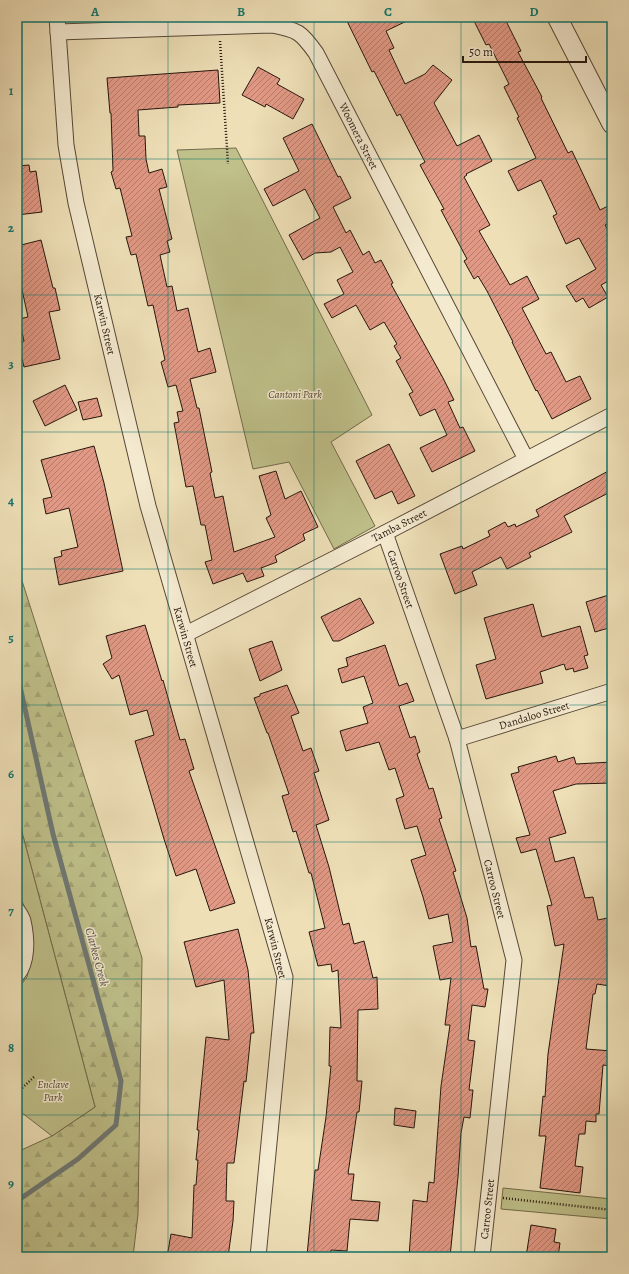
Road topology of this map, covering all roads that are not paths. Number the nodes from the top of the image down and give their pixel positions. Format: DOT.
graph roads {
  1 [pos="557,17"];
  2 [pos="57,24"];
  3 [pos="612,124"];
  4 [pos="612,415"];
  5 [pos="526,459"];
  6 [pos="384,533"];
  7 [pos="186,634"];
  8 [pos="612,691"];
  9 [pos="457,739"];
  10 [pos="17,910"];
  11 [pos="17,975"];
  12 [pos="258,1257"];
  13 [pos="482,1257"];
  1 -- 3 [label="street"];
  2 -- 5 [label="street, Woomera Street"];
  2 -- 7 [label="street, Karwin Street"];
  4 -- 5 [label="street, Tamba Street"];
  5 -- 6 [label="street, Tamba Street"];
  6 -- 7 [label="street, Tamba Street"];
  6 -- 9 [label="street, Carroo Street"];
  7 -- 12 [label="street, Karwin Street"];
  8 -- 9 [label="street, Dandaloo Street"];
  9 -- 13 [label="street, Carroo Street"];
  10 -- 11 [label="street"];
}
